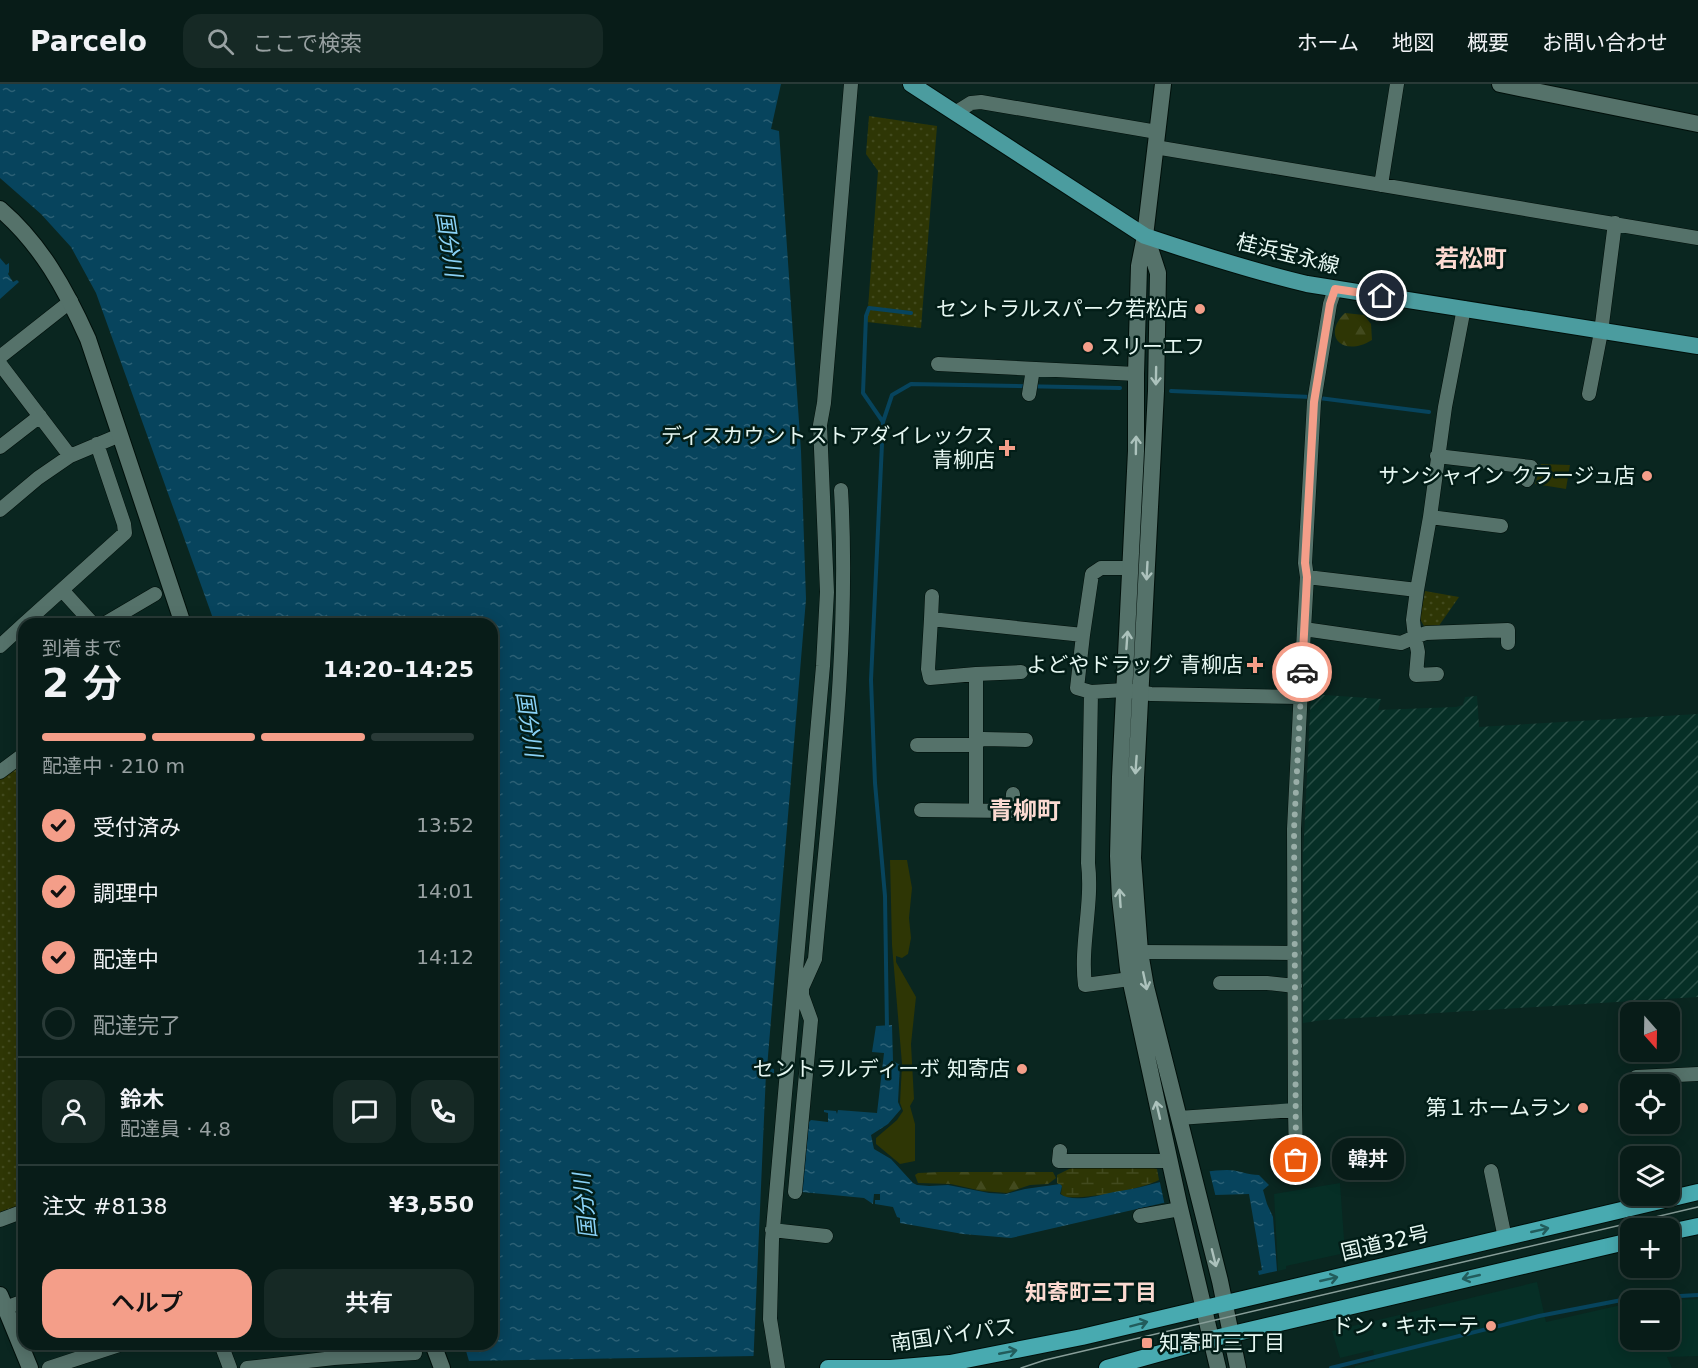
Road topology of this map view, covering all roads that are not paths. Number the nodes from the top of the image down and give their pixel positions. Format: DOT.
graph roads {
  1 [pos="851,84"];
  2 [pos="1163,84"];
  3 [pos="1397,84"];
  4 [pos="1500,84"];
  5 [pos="917,86"];
  6 [pos="955,113"];
  7 [pos="1698,124"];
  8 [pos="1156,140"];
  9 [pos="1381,185"];
  10 [pos="0,209"];
  11 [pos="1614,223"];
  12 [pos="1145,236"];
  13 [pos="1698,238"];
  14 [pos="1335,289"];
  15 [pos="71,301"];
  16 [pos="1464,308"];
  17 [pos="1601,332"];
  18 [pos="1698,346"];
  19 [pos="0,357"];
  20 [pos="0,364"];
  21 [pos="938,364"];
  22 [pos="1033,369"];
  23 [pos="1136,374"];
  24 [pos="1029,394"];
  25 [pos="1589,394"];
  26 [pos="40,416"];
  27 [pos="120,435"];
  28 [pos="97,444"];
  29 [pos="0,447"];
  30 [pos="70,456"];
  31 [pos="1437,456"];
  32 [pos="1527,480"];
  33 [pos="841,490"];
  34 [pos="0,510"];
  35 [pos="1430,517"];
  36 [pos="1501,526"];
  37 [pos="1131,568"];
  38 [pos="1307,577"];
  39 [pos="62,590"];
  40 [pos="1417,591"];
  41 [pos="154,594"];
  42 [pos="932,596"];
  43 [pos="31,618"];
  44 [pos="88,618"];
  45 [pos="114,618"];
  46 [pos="181,618"];
  47 [pos="931,619"];
  48 [pos="1304,629"];
  49 [pos="18,630"];
  50 [pos="1083,635"];
  51 [pos="1415,637"];
  52 [pos="1508,643"];
  53 [pos="0,646"];
  54 [pos="1022,672"];
  55 [pos="976,674"];
  56 [pos="1437,674"];
  57 [pos="1132,691"];
  58 [pos="1091,692"];
  59 [pos="1301,697"];
  60 [pos="1026,740"];
  61 [pos="976,742"];
  62 [pos="917,745"];
  63 [pos="18,758"];
  64 [pos="0,772"];
  65 [pos="1013,794"];
  66 [pos="921,810"];
  67 [pos="976,811"];
  68 [pos="1140,952"];
  69 [pos="1295,953"];
  70 [pos="1130,979"];
  71 [pos="1220,983"];
  72 [pos="1295,986"];
  73 [pos="798,987"];
  74 [pos="1698,1074"];
  75 [pos="1680,1075"];
  76 [pos="1295,1110"];
  77 [pos="1179,1118"];
  78 [pos="1060,1151"];
  79 [pos="1296,1160"];
  80 [pos="1170,1164"];
  81 [pos="1491,1171"];
  82 [pos="795,1192"];
  83 [pos="1698,1192"];
  84 [pos="1680,1195"];
  85 [pos="1620,1205"];
  86 [pos="1180,1207"];
  87 [pos="18,1213"];
  88 [pos="1140,1216"];
  89 [pos="0,1220"];
  90 [pos="1698,1226"];
  91 [pos="772,1230"];
  92 [pos="1680,1230"];
  93 [pos="826,1236"];
  94 [pos="1505,1238"];
  95 [pos="1620,1243"];
  96 [pos="18,1302"];
  97 [pos="1225,1303"];
  98 [pos="2,1304"];
  99 [pos="1203,1308"];
  100 [pos="1232,1334"];
  101 [pos="1082,1337"];
  102 [pos="1211,1339"];
  103 [pos="18,1341"];
  104 [pos="22,1350"];
  105 [pos="104,1350"];
  106 [pos="223,1350"];
  107 [pos="415,1350"];
  108 [pos="435,1350"];
  109 [pos="1130,1362"];
  110 [pos="944,1365"];
  111 [pos="30,1368"];
  112 [pos="49,1368"];
  113 [pos="230,1368"];
  114 [pos="247,1368"];
  115 [pos="442,1368"];
  116 [pos="778,1368"];
  117 [pos="828,1368"];
  118 [pos="1107,1368"];
  119 [pos="1113,1368"];
  120 [pos="1218,1368"];
  121 [pos="1238,1368"];
  1 -- 73 [label="street"];
  2 -- 8 [label="street"];
  3 -- 9 [label="street"];
  4 -- 7 [label="street"];
  5 -- 6 [label="main road, 桂浜宝永線"];
  6 -- 8 [label="street"];
  6 -- 12 [label="main road, 桂浜宝永線"];
  8 -- 9 [label="street"];
  8 -- 12 [label="street"];
  9 -- 11 [label="street"];
  10 -- 15 [label="street"];
  11 -- 13 [label="street"];
  11 -- 17 [label="street"];
  12 -- 14 [label="main road, 桂浜宝永線"];
  12 -- 23 [label="street"];
  12 -- 57 [label="street, one-way"];
  14 -- 16 [label="main road, 桂浜宝永線"];
  14 -- 38 [label="street"];
  15 -- 19 [label="street"];
  15 -- 27 [label="street"];
  16 -- 17 [label="main road, 桂浜宝永線"];
  16 -- 31 [label="street"];
  17 -- 18 [label="main road, 桂浜宝永線"];
  17 -- 25 [label="street"];
  20 -- 26 [label="street"];
  21 -- 22 [label="street"];
  22 -- 23 [label="street"];
  22 -- 24 [label="street"];
  37 -- 23 [label="street, one-way"];
  26 -- 29 [label="street"];
  26 -- 30 [label="street"];
  27 -- 28 [label="street"];
  27 -- 46 [label="street"];
  28 -- 30 [label="street"];
  28 -- 39 [label="street"];
  30 -- 34 [label="street"];
  31 -- 32 [label="street"];
  31 -- 35 [label="street"];
  33 -- 73 [label="street"];
  35 -- 36 [label="street"];
  35 -- 40 [label="street"];
  37 -- 50 [label="street"];
  57 -- 37 [label="street, one-way"];
  38 -- 40 [label="street"];
  38 -- 48 [label="street"];
  39 -- 43 [label="street"];
  39 -- 44 [label="street"];
  40 -- 51 [label="street"];
  41 -- 45 [label="street"];
  42 -- 47 [label="street"];
  47 -- 50 [label="street"];
  47 -- 55 [label="street"];
  48 -- 51 [label="street"];
  48 -- 59 [label="street"];
  49 -- 53 [label="street"];
  50 -- 58 [label="street"];
  51 -- 52 [label="street"];
  51 -- 56 [label="street"];
  54 -- 55 [label="street"];
  55 -- 61 [label="street"];
  57 -- 58 [label="street"];
  57 -- 59 [label="street"];
  57 -- 68 [label="street, one-way"];
  70 -- 57 [label="street, one-way"];
  58 -- 70 [label="street"];
  59 -- 69 [label="street"];
  60 -- 61 [label="street"];
  61 -- 62 [label="street"];
  61 -- 67 [label="street"];
  63 -- 64 [label="street"];
  65 -- 67 [label="street"];
  66 -- 67 [label="street"];
  68 -- 69 [label="street"];
  68 -- 77 [label="street, one-way"];
  69 -- 72 [label="street"];
  80 -- 70 [label="street, one-way"];
  71 -- 72 [label="street"];
  72 -- 76 [label="street"];
  73 -- 82 [label="street"];
  73 -- 91 [label="street"];
  74 -- 75 [label="street"];
  76 -- 77 [label="street"];
  76 -- 79 [label="street"];
  77 -- 97 [label="street, one-way"];
  78 -- 80 [label="street"];
  80 -- 86 [label="street"];
  81 -- 94 [label="street"];
  83 -- 84 [label="highway, 国道32号"];
  94 -- 85 [label="highway, 国道32号, one-way"];
  86 -- 88 [label="street"];
  86 -- 99 [label="street"];
  87 -- 89 [label="street"];
  90 -- 92 [label="highway"];
  91 -- 93 [label="street"];
  91 -- 116 [label="street"];
  97 -- 94 [label="highway, 国道32号, one-way"];
  95 -- 100 [label="highway, one-way"];
  96 -- 98 [label="street"];
  97 -- 99 [label="highway, 国道32号"];
  97 -- 100 [label="street"];
  98 -- 103 [label="street"];
  101 -- 99 [label="highway, 国道32号, one-way"];
  99 -- 102 [label="street"];
  100 -- 102 [label="highway"];
  100 -- 121 [label="street"];
  110 -- 101 [label="highway, 南国バイパス, one-way"];
  102 -- 109 [label="highway"];
  102 -- 120 [label="street"];
  104 -- 111 [label="street"];
  105 -- 112 [label="street"];
  106 -- 113 [label="street"];
  107 -- 114 [label="street"];
  108 -- 115 [label="street"];
  109 -- 118 [label="highway"];
  109 -- 119 [label="highway"];
  110 -- 117 [label="highway, 南国バイパス"];
}
